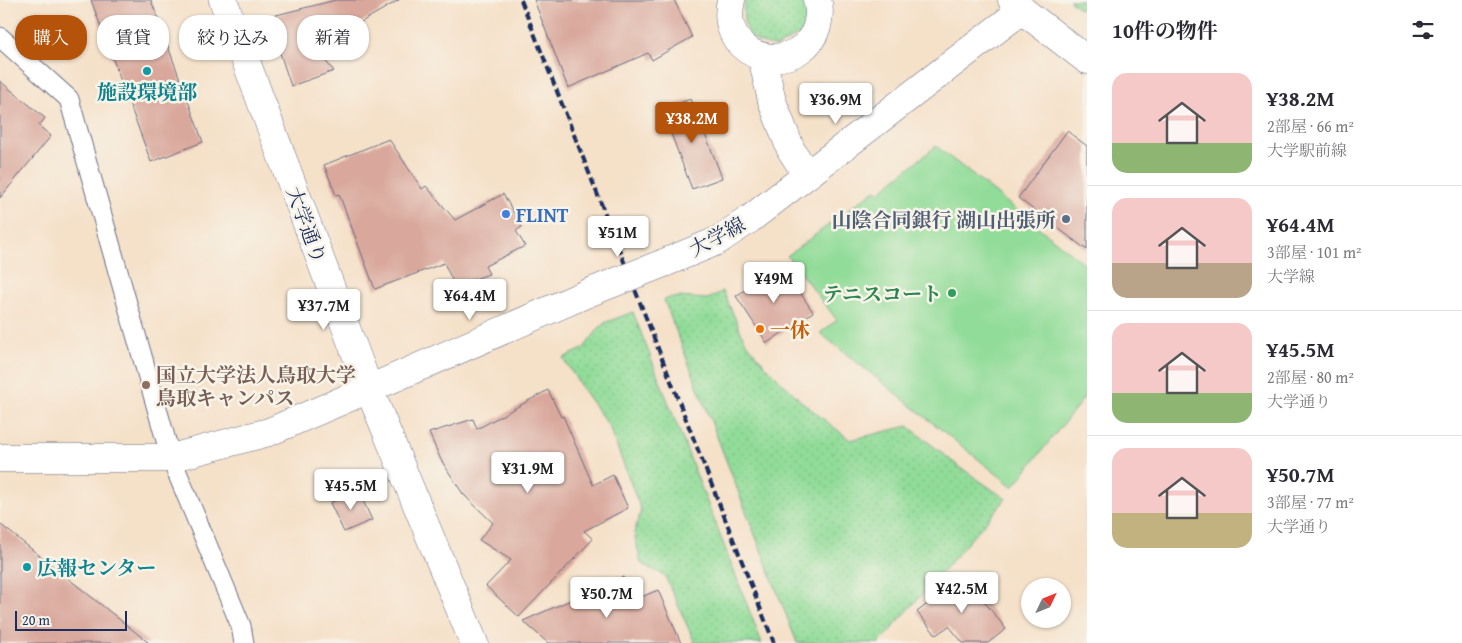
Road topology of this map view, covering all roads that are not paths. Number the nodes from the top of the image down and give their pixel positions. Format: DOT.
graph roads {
  1 [pos="223,0"];
  2 [pos="731,0"];
  3 [pos="817,0"];
  4 [pos="1017,5"];
  5 [pos="0,37"];
  6 [pos="762,57"];
  7 [pos="1087,60"];
  8 [pos="807,175"];
  9 [pos="369,389"];
  10 [pos="0,458"];
  11 [pos="171,458"];
  12 [pos="244,643"];
  13 [pos="474,643"];
  1 -- 9 [label="street, 大学通り"];
  2 -- 6 [label="street"];
  3 -- 6 [label="street"];
  4 -- 7 [label="street"];
  4 -- 8 [label="street, 大学線"];
  5 -- 11 [label="lane"];
  6 -- 8 [label="street"];
  8 -- 9 [label="street, 大学線, bridge"];
  9 -- 11 [label="street, 大学線"];
  9 -- 13 [label="street, 大学通り"];
  10 -- 11 [label="street, 大学線"];
  11 -- 12 [label="lane"];
}
